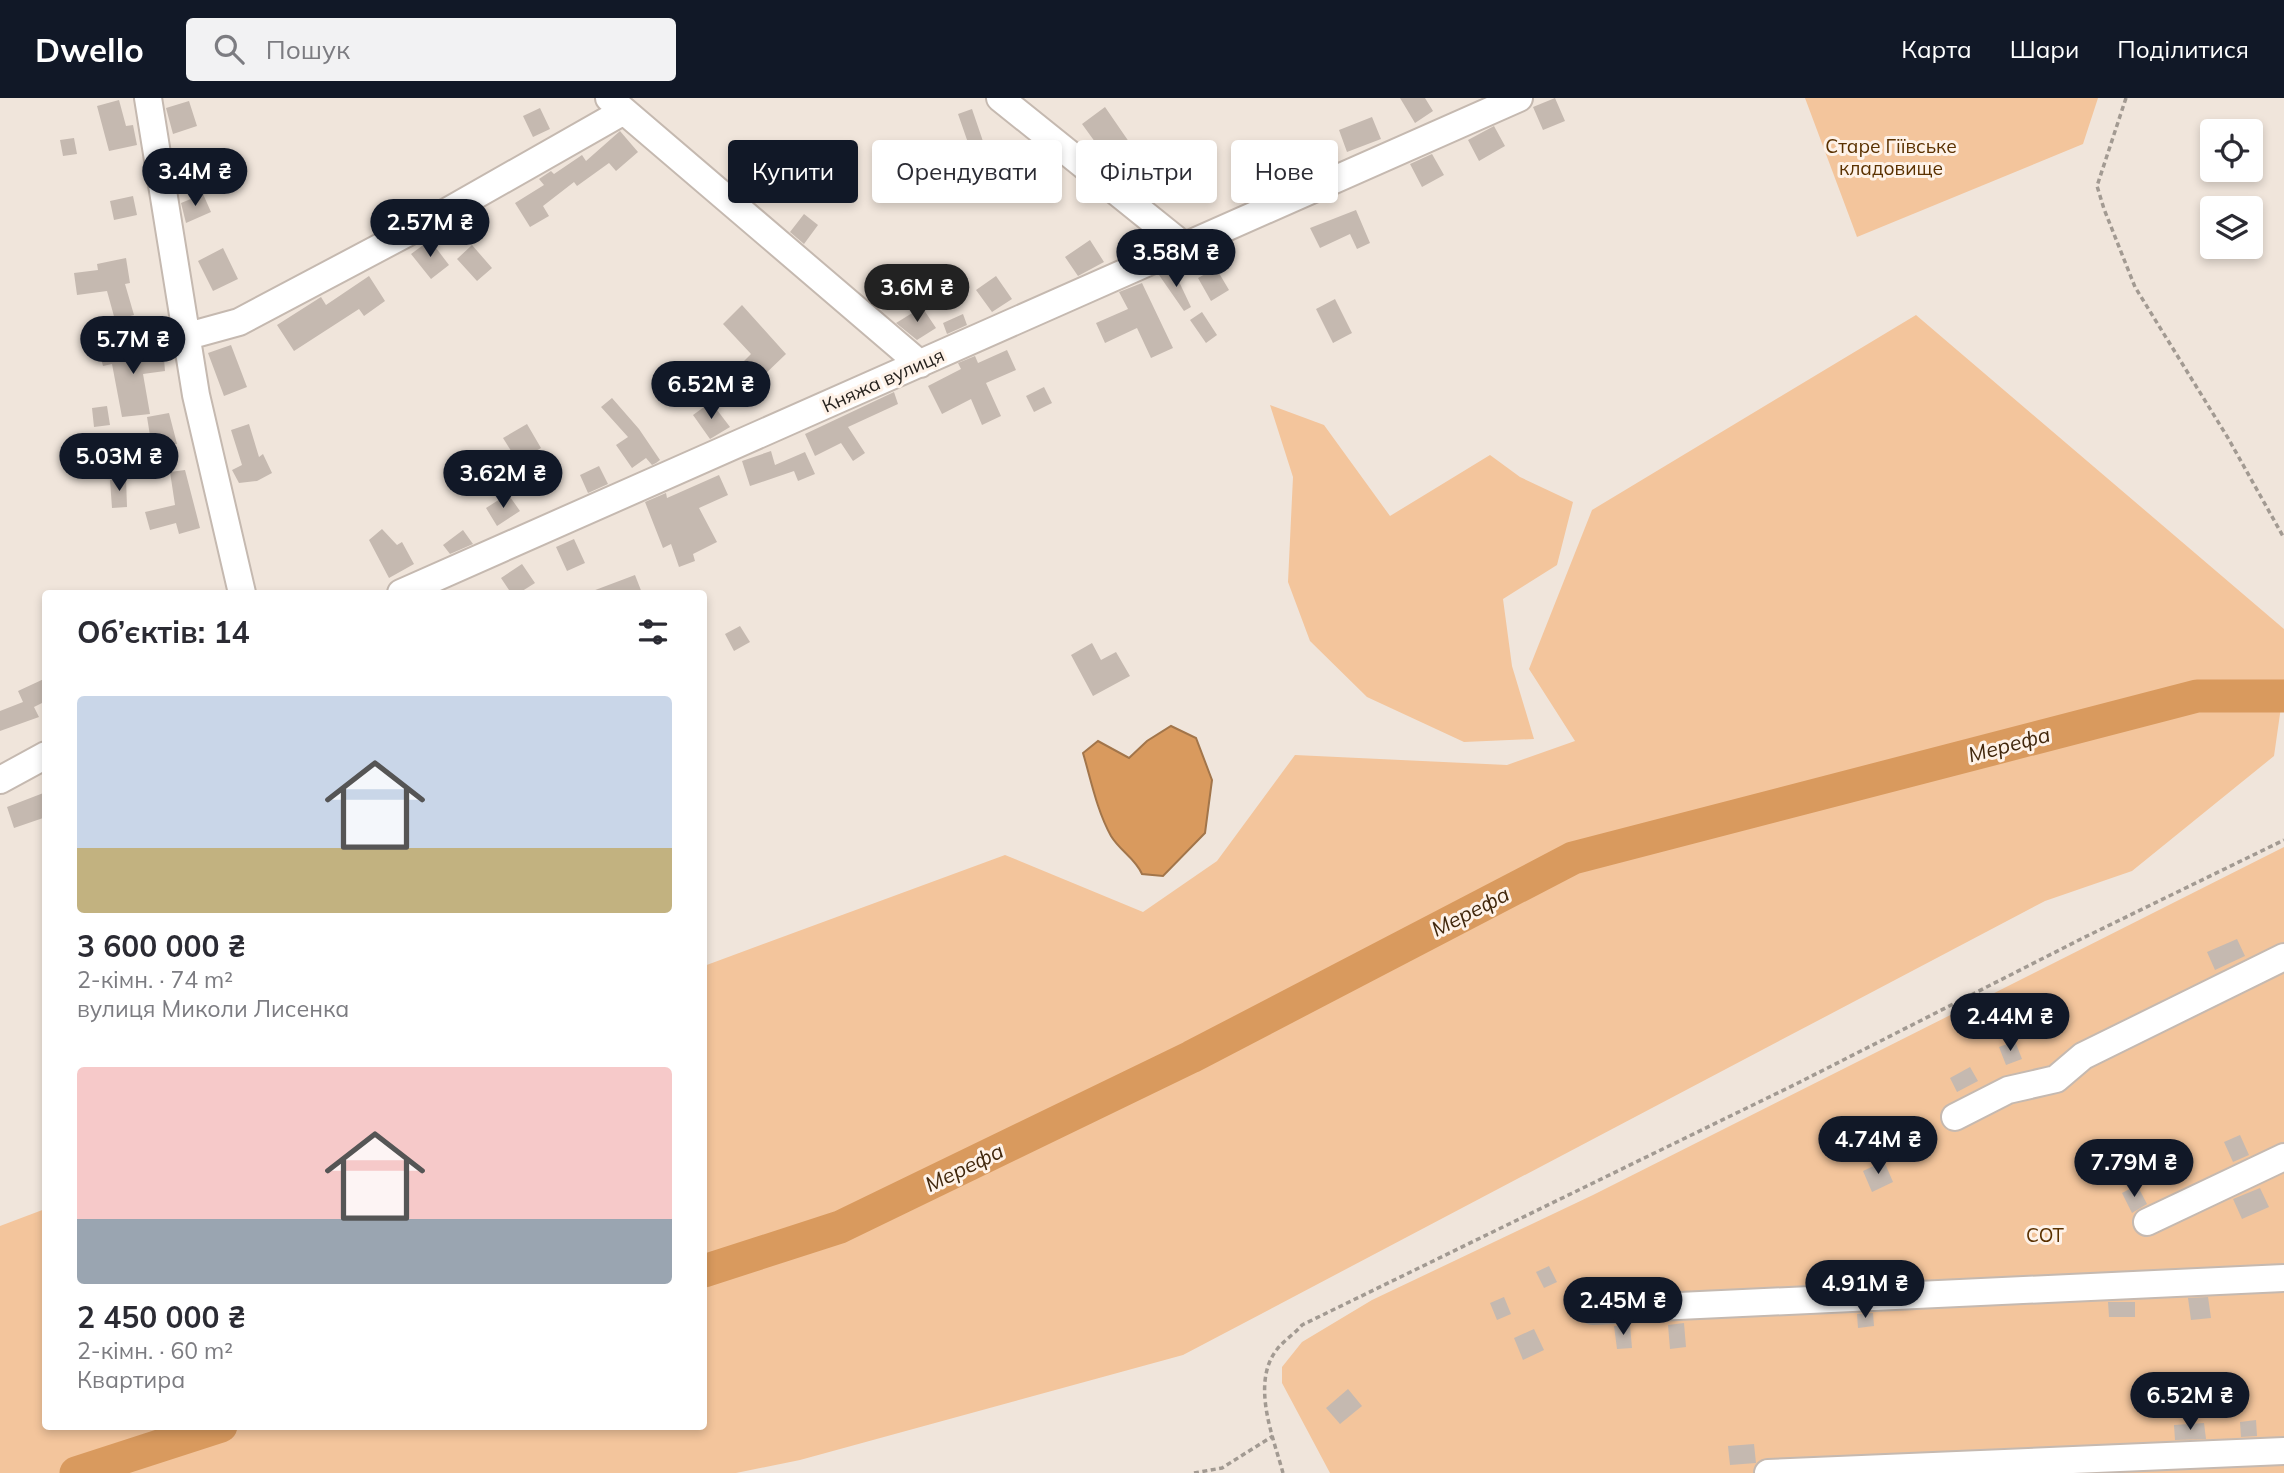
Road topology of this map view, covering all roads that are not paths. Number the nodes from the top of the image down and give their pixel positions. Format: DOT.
graph roads {
  1 [pos="148,98"];
  2 [pos="1000,98"];
  3 [pos="1504,101"];
  4 [pos="617,105"];
  5 [pos="1184,246"];
  6 [pos="188,336"];
  7 [pos="920,364"];
  8 [pos="241,590"];
  9 [pos="408,590"];
  10 [pos="42,757"];
  11 [pos="0,779"];
  12 [pos="2284,957"];
  13 [pos="1955,1117"];
  14 [pos="2284,1157"];
  15 [pos="2147,1222"];
  16 [pos="2284,1278"];
  17 [pos="1593,1310"];
  18 [pos="2284,1451"];
  19 [pos="1768,1473"];
  1 -- 6 [label="street"];
  2 -- 5 [label="street"];
  3 -- 5 [label="street, Княжа вулиця"];
  4 -- 6 [label="street"];
  4 -- 7 [label="street"];
  5 -- 7 [label="street, Княжа вулиця"];
  6 -- 8 [label="street"];
  7 -- 9 [label="street, Княжа вулиця"];
  10 -- 11 [label="street"];
  12 -- 13 [label="street"];
  14 -- 15 [label="street"];
  16 -- 17 [label="street"];
  18 -- 19 [label="street"];
}
